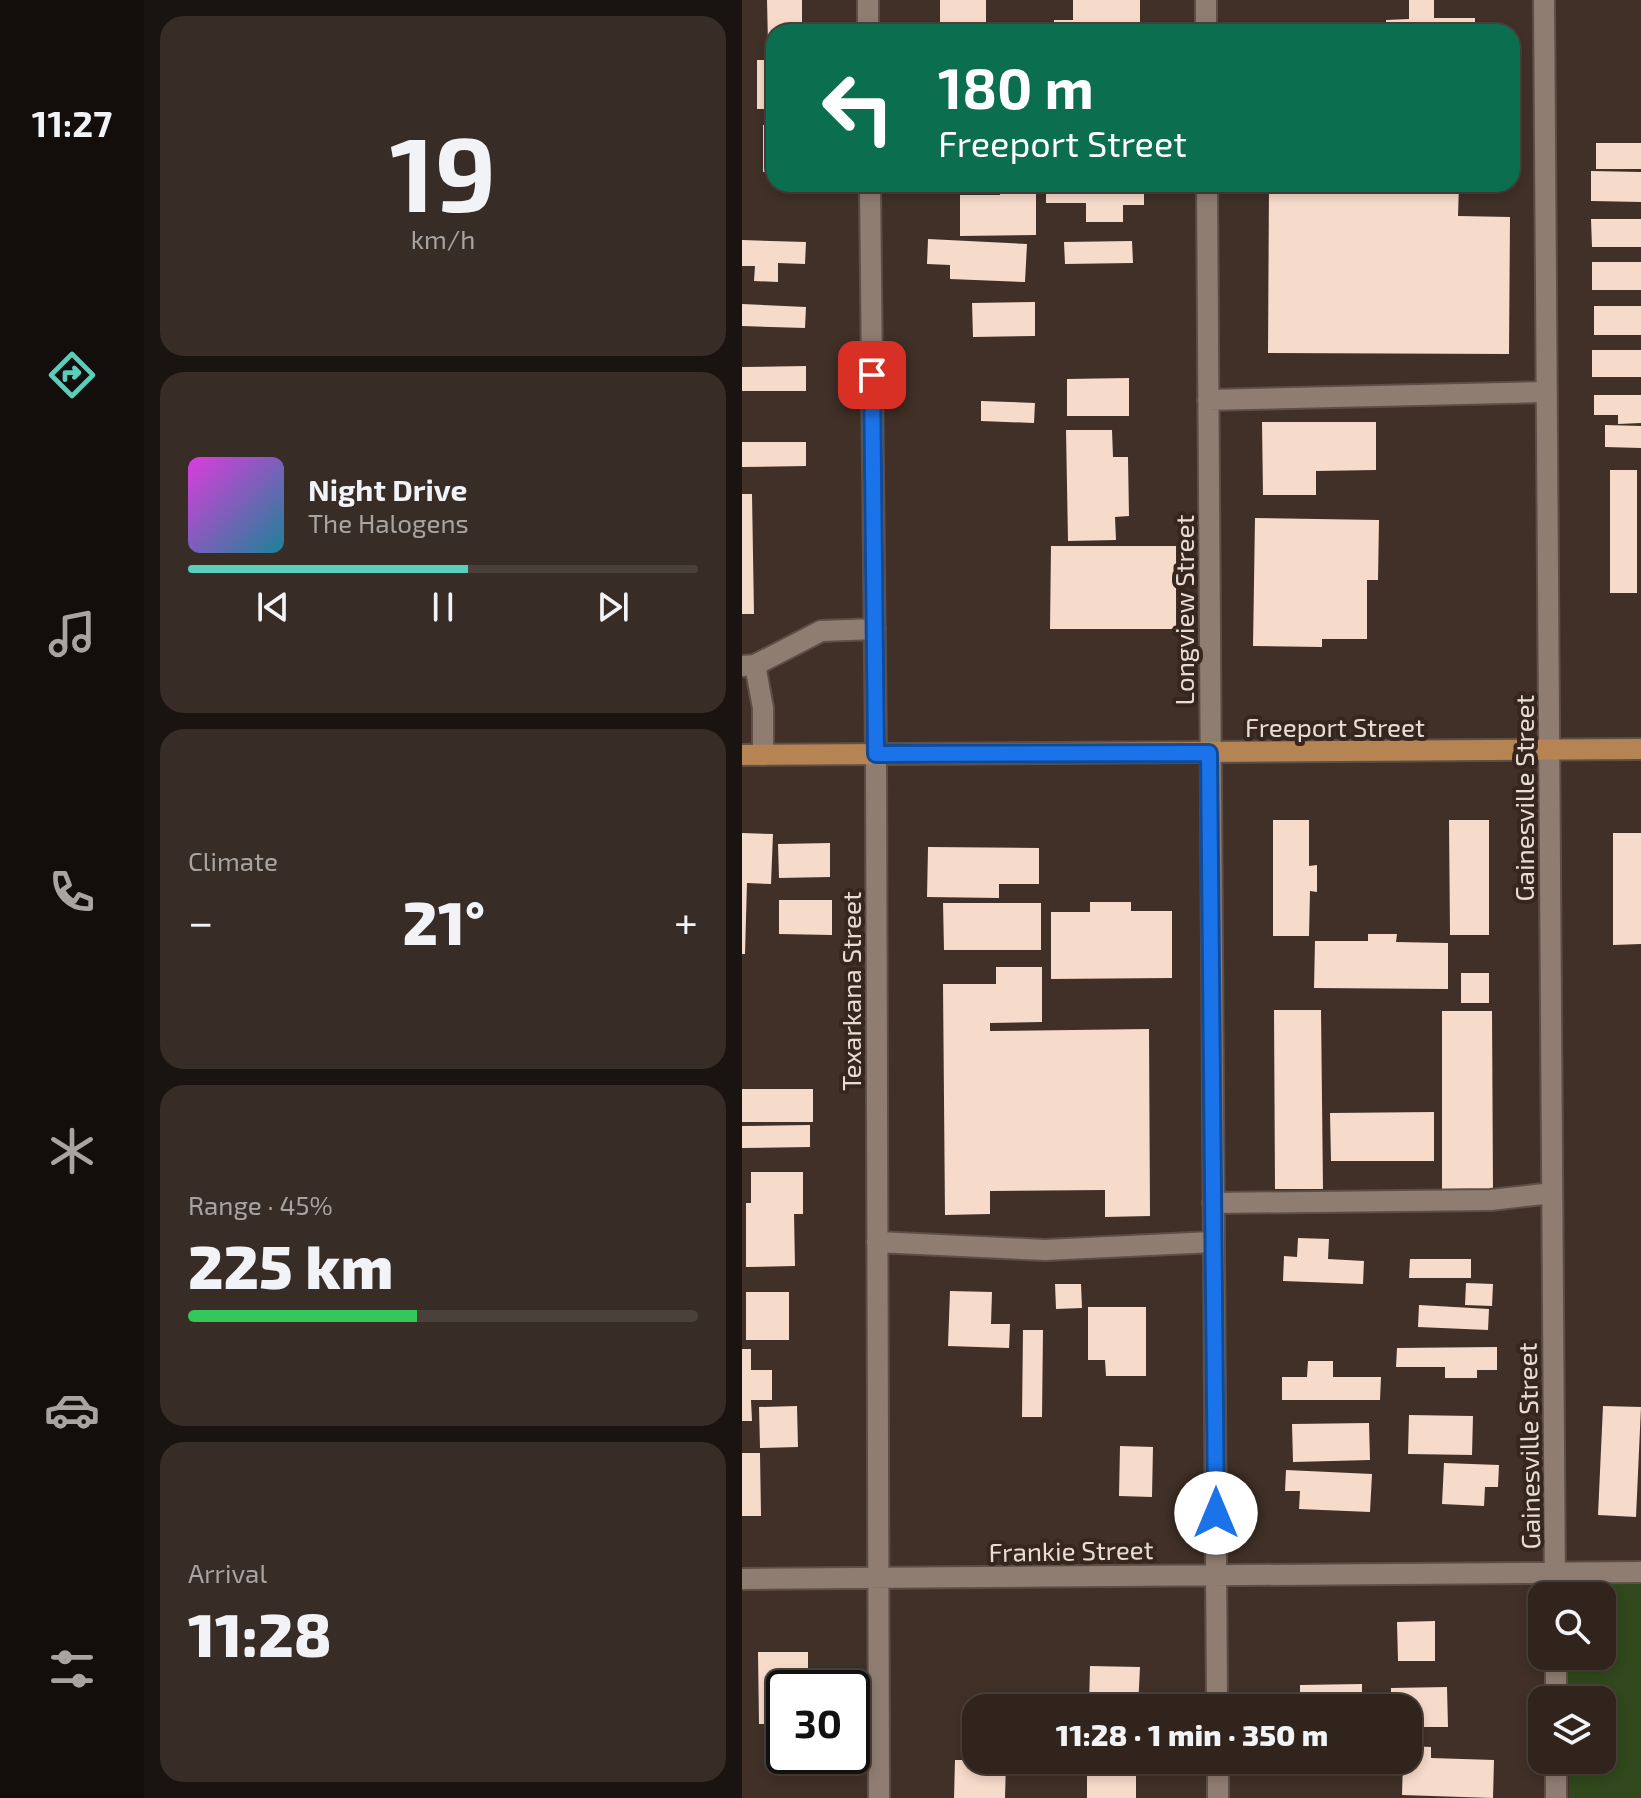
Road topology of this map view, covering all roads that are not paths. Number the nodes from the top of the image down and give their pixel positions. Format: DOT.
graph roads {
  1 [pos="868,0"];
  2 [pos="1206,0"];
  3 [pos="1544,0"];
  4 [pos="868,24"];
  5 [pos="1206,24"];
  6 [pos="870,192"];
  7 [pos="1207,192"];
  8 [pos="1546,392"];
  9 [pos="1208,400"];
  10 [pos="875,629"];
  11 [pos="748,666"];
  12 [pos="1641,749"];
  13 [pos="1548,751"];
  14 [pos="1209,753"];
  15 [pos="876,754"];
  16 [pos="742,755"];
  17 [pos="763,755"];
  18 [pos="1552,1193"];
  19 [pos="1213,1203"];
  20 [pos="877,1242"];
  21 [pos="1213,1242"];
  22 [pos="1641,1572"];
  23 [pos="1555,1573"];
  24 [pos="1216,1574"];
  25 [pos="878,1578"];
  26 [pos="742,1579"];
  27 [pos="1555,1582"];
  28 [pos="1217,1694"];
  29 [pos="1218,1774"];
  30 [pos="1556,1774"];
  31 [pos="879,1798"];
  32 [pos="1218,1798"];
  33 [pos="1556,1798"];
  1 -- 4 [label="street"];
  2 -- 5 [label="street"];
  3 -- 8 [label="street, Gainesville Street"];
  6 -- 10 [label="street, Texarkana Street"];
  7 -- 9 [label="street, Longview Street"];
  8 -- 9 [label="street"];
  8 -- 13 [label="street, Gainesville Street"];
  9 -- 14 [label="street, Longview Street"];
  10 -- 11 [label="street"];
  10 -- 15 [label="street, Texarkana Street"];
  11 -- 17 [label="street"];
  12 -- 13 [label="main road, Freeport Street"];
  13 -- 14 [label="main road, Freeport Street"];
  13 -- 18 [label="street, Gainesville Street"];
  14 -- 15 [label="main road, Freeport Street"];
  14 -- 19 [label="street, Longview Street"];
  15 -- 17 [label="main road, Freeport Street"];
  15 -- 20 [label="street, Texarkana Street"];
  16 -- 17 [label="main road, Freeport Street"];
  18 -- 19 [label="street"];
  18 -- 23 [label="street, Gainesville Street"];
  19 -- 21 [label="street, Longview Street"];
  20 -- 21 [label="street"];
  20 -- 25 [label="street, Texarkana Street"];
  21 -- 24 [label="street, Longview Street"];
  22 -- 23 [label="street, Frankie Street"];
  23 -- 24 [label="street, Frankie Street"];
  23 -- 27 [label="street, Gainesville Street"];
  24 -- 25 [label="street, Frankie Street"];
  24 -- 28 [label="street, Longview Street"];
  25 -- 26 [label="street, Frankie Street"];
  25 -- 31 [label="street, Texarkana Street"];
  29 -- 32 [label="street"];
  30 -- 33 [label="street"];
}
